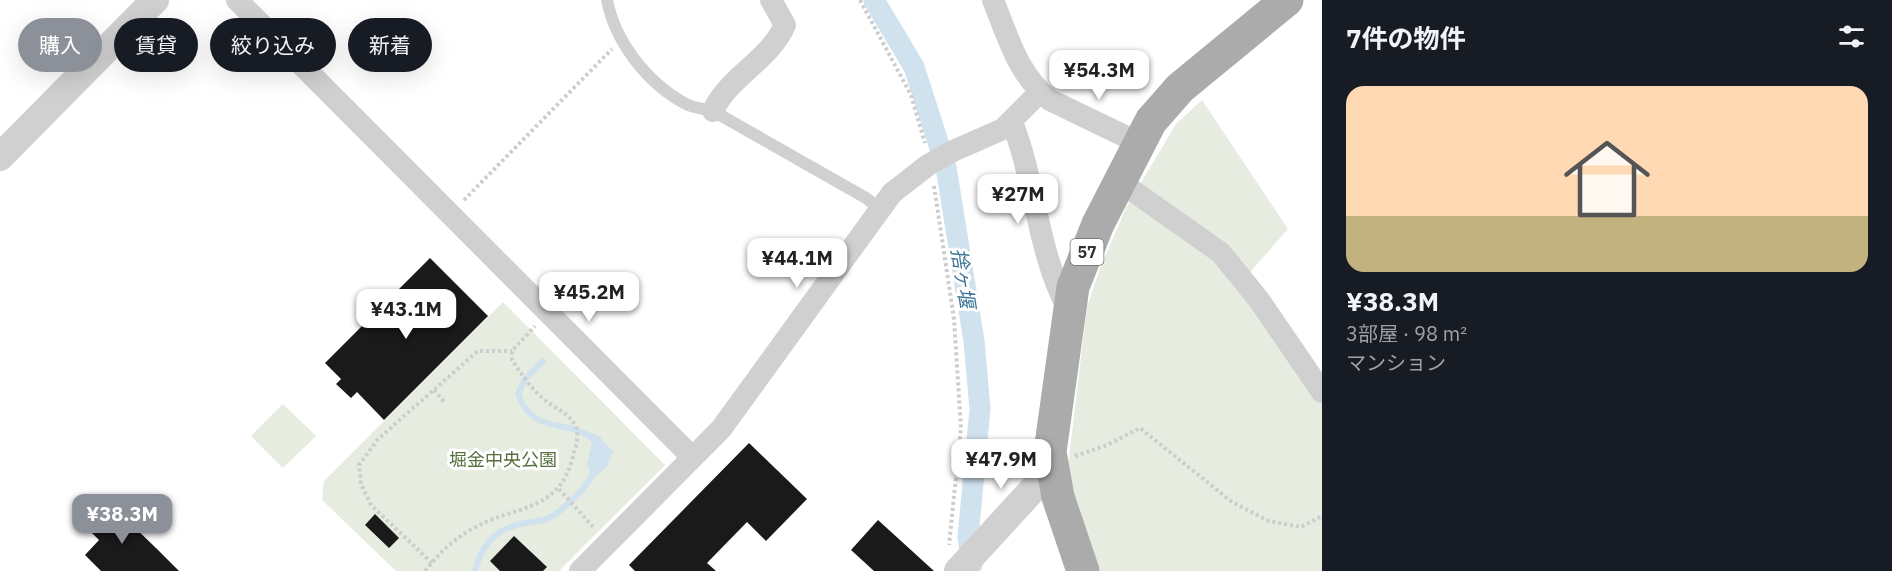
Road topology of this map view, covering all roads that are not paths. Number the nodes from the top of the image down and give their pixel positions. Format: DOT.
graph roads {
  1 [pos="156,0"];
  2 [pos="237,0"];
  3 [pos="607,0"];
  4 [pos="771,0"];
  5 [pos="993,0"];
  6 [pos="1287,0"];
  7 [pos="1040,92"];
  8 [pos="713,111"];
  9 [pos="1012,122"];
  10 [pos="1139,143"];
  11 [pos="0,157"];
  12 [pos="1119,181"];
  13 [pos="879,208"];
  14 [pos="1068,309"];
  15 [pos="1322,392"];
  16 [pos="692,457"];
  17 [pos="1062,466"];
  18 [pos="954,559"];
  19 [pos="580,571"];
  20 [pos="1083,571"];
  1 -- 11 [label="street"];
  2 -- 16 [label="street"];
  3 -- 8 [label="lane"];
  4 -- 8 [label="street"];
  5 -- 7 [label="street"];
  6 -- 10 [label="main road, 57"];
  7 -- 9 [label="street"];
  7 -- 10 [label="street"];
  8 -- 13 [label="lane"];
  9 -- 13 [label="street"];
  9 -- 14 [label="street"];
  10 -- 12 [label="main road, 57"];
  12 -- 14 [label="main road, 57"];
  12 -- 15 [label="street"];
  13 -- 16 [label="street"];
  14 -- 17 [label="main road, 57"];
  16 -- 19 [label="street"];
  17 -- 18 [label="street"];
  17 -- 20 [label="main road, 57"];
}
